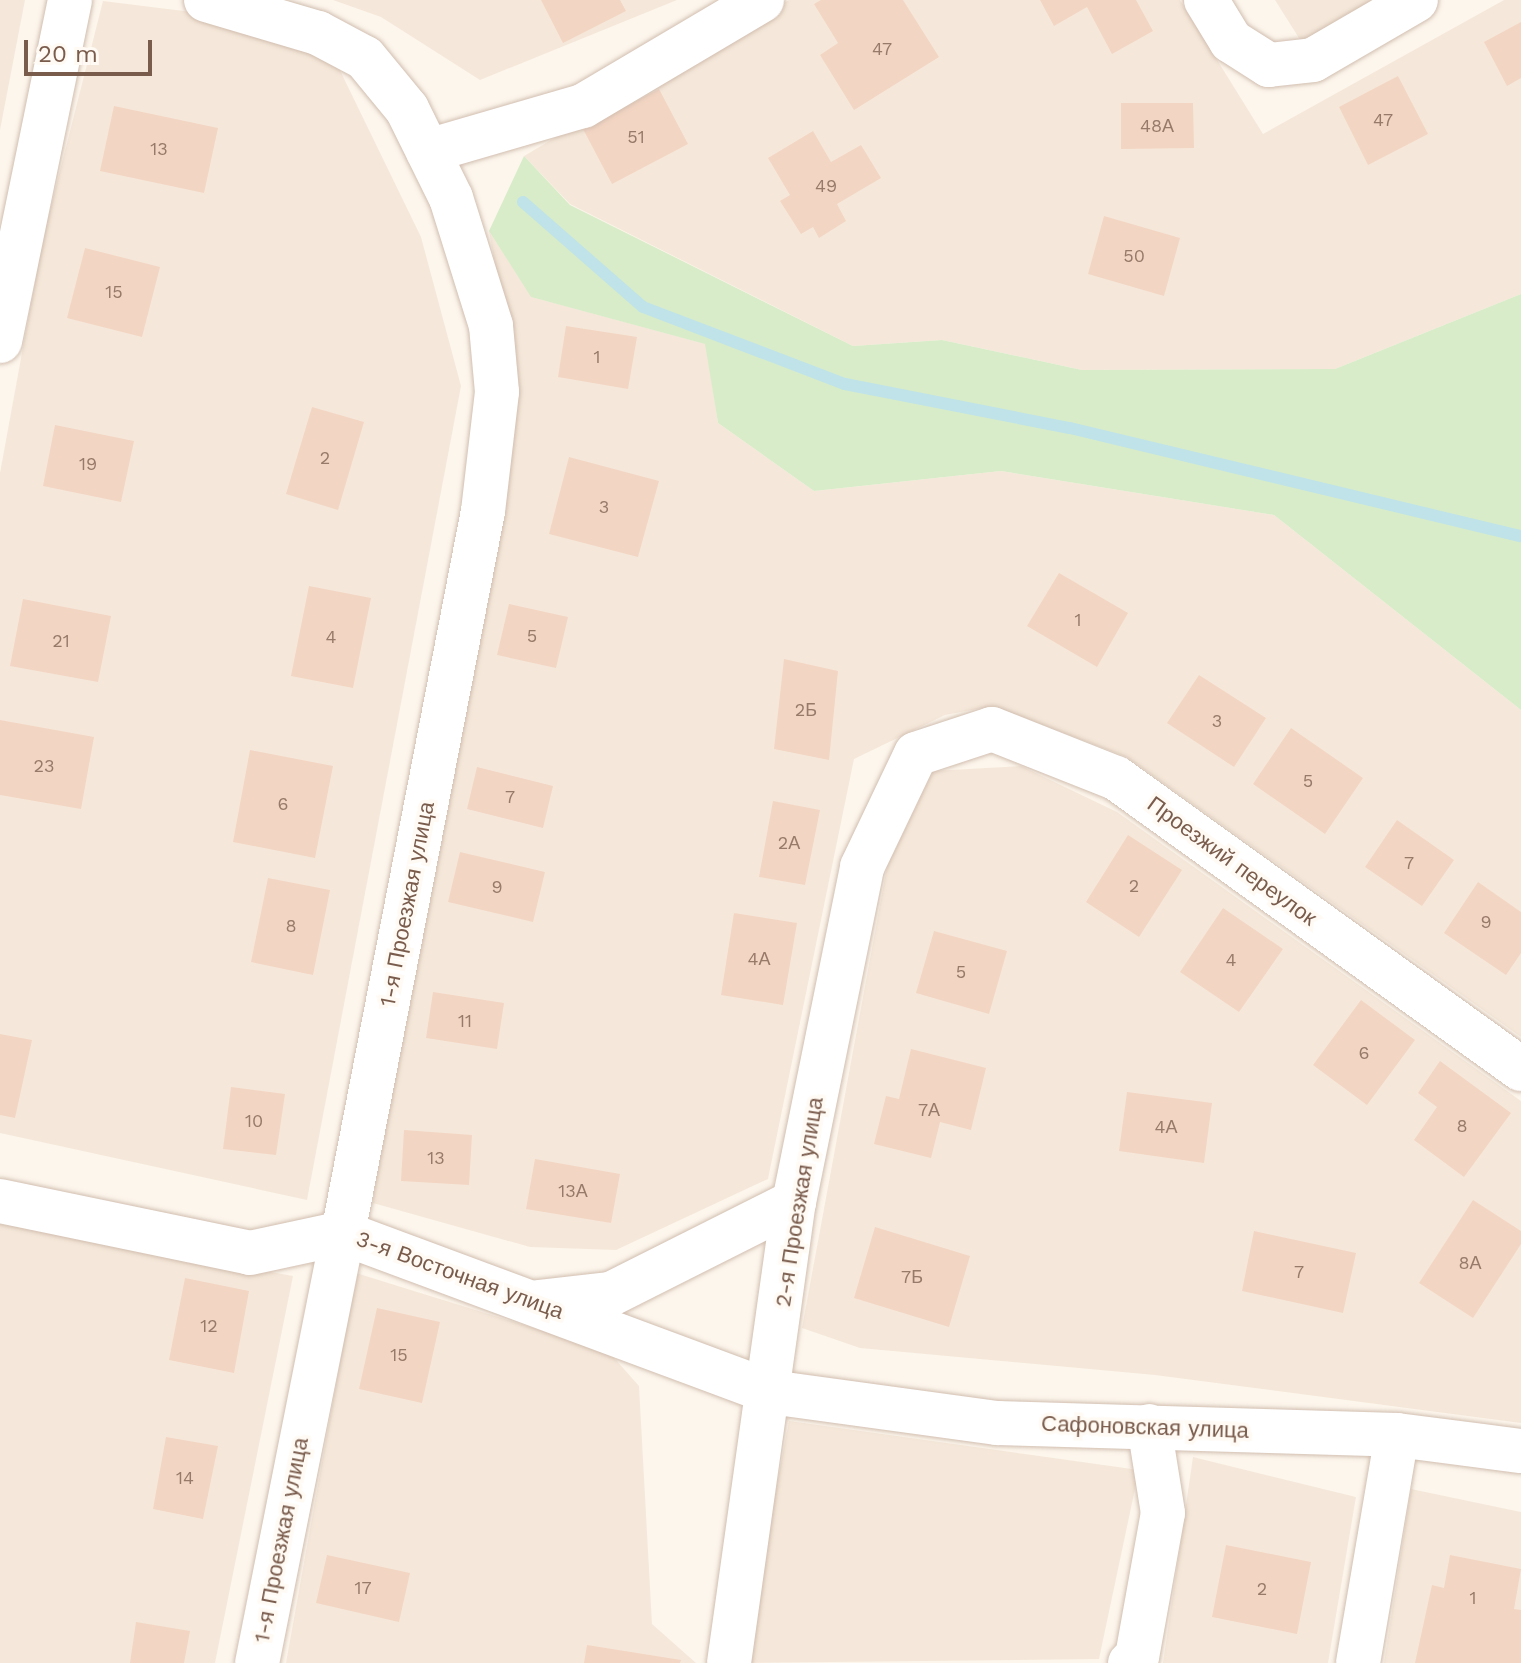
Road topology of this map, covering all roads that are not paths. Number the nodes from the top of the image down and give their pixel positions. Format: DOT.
graph roads {
  1 [pos="70,0"];
  2 [pos="206,0"];
  3 [pos="762,0"];
  4 [pos="1206,0"];
  5 [pos="1416,0"];
  6 [pos="428,151"];
  7 [pos="0,341"];
  8 [pos="916,754"];
  9 [pos="1521,1069"];
  10 [pos="0,1201"];
  11 [pos="794,1202"];
  12 [pos="343,1233"];
  13 [pos="538,1302"];
  14 [pos="770,1392"];
  15 [pos="1149,1426"];
  16 [pos="1397,1435"];
  17 [pos="1521,1451"];
  18 [pos="257,1663"];
  19 [pos="729,1663"];
  20 [pos="1130,1663"];
  21 [pos="1358,1663"];
  1 -- 7 [label="street"];
  2 -- 6 [label="street, 1-я Проезжая улица"];
  3 -- 6 [label="street"];
  4 -- 5 [label="street"];
  6 -- 12 [label="street, 1-я Проезжая улица"];
  8 -- 9 [label="street, Проезжий переулок"];
  8 -- 11 [label="street, 2-я Проезжая улица"];
  10 -- 12 [label="street, 3-я Восточная улица"];
  11 -- 13 [label="street"];
  11 -- 14 [label="street, 2-я Проезжая улица"];
  12 -- 13 [label="street, 3-я Восточная улица"];
  12 -- 18 [label="street, 1-я Проезжая улица"];
  13 -- 14 [label="street, 3-я Восточная улица"];
  14 -- 15 [label="street, Сафоновская улица"];
  14 -- 19 [label="street, 2-я Проезжая улица"];
  15 -- 16 [label="street, Сафоновская улица"];
  15 -- 20 [label="street"];
  16 -- 17 [label="street, Сафоновская улица"];
  16 -- 21 [label="street"];
}
